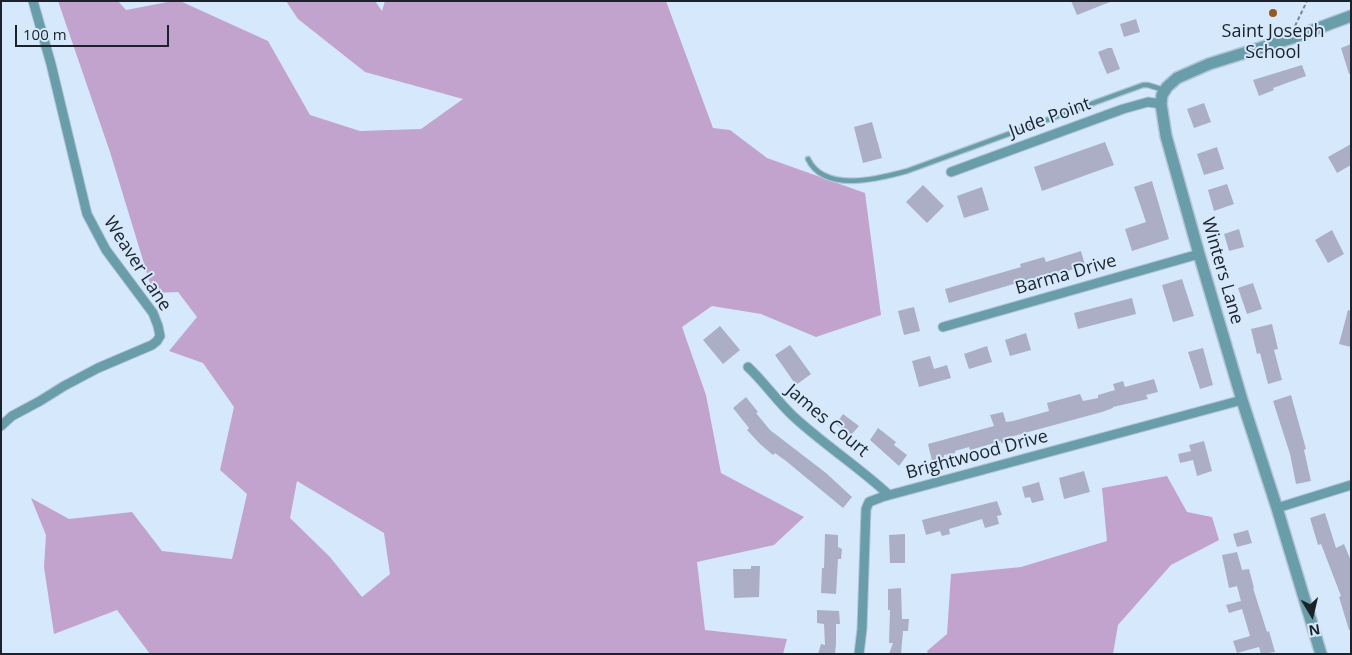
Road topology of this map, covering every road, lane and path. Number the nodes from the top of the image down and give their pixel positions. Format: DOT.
graph roads {
  1 [pos="33,1"];
  2 [pos="1307,1"];
  3 [pos="1351,16"];
  4 [pos="1292,38"];
  5 [pos="1165,91"];
  6 [pos="1161,104"];
  7 [pos="808,159"];
  8 [pos="951,172"];
  9 [pos="1199,254"];
  10 [pos="943,327"];
  11 [pos="748,367"];
  12 [pos="1242,400"];
  13 [pos="1,426"];
  14 [pos="1351,485"];
  15 [pos="889,495"];
  16 [pos="1277,508"];
  17 [pos="859,654"];
  18 [pos="1321,654"];
  1 -- 13 [label="street, Weaver Lane"];
  2 -- 4 [label="path"];
  3 -- 4 [label="street"];
  4 -- 5 [label="street"];
  5 -- 6 [label="street, Winters Lane"];
  5 -- 7 [label="lane"];
  6 -- 8 [label="street, Jude Point"];
  6 -- 9 [label="street, Winters Lane"];
  9 -- 10 [label="street, Barma Drive"];
  9 -- 12 [label="street, Winters Lane"];
  11 -- 15 [label="street, James Court"];
  12 -- 15 [label="street, Brightwood Drive"];
  12 -- 16 [label="street, Winters Lane"];
  14 -- 16 [label="street"];
  15 -- 17 [label="street, Brightwood Drive"];
  16 -- 18 [label="street, Winters Lane"];
}
